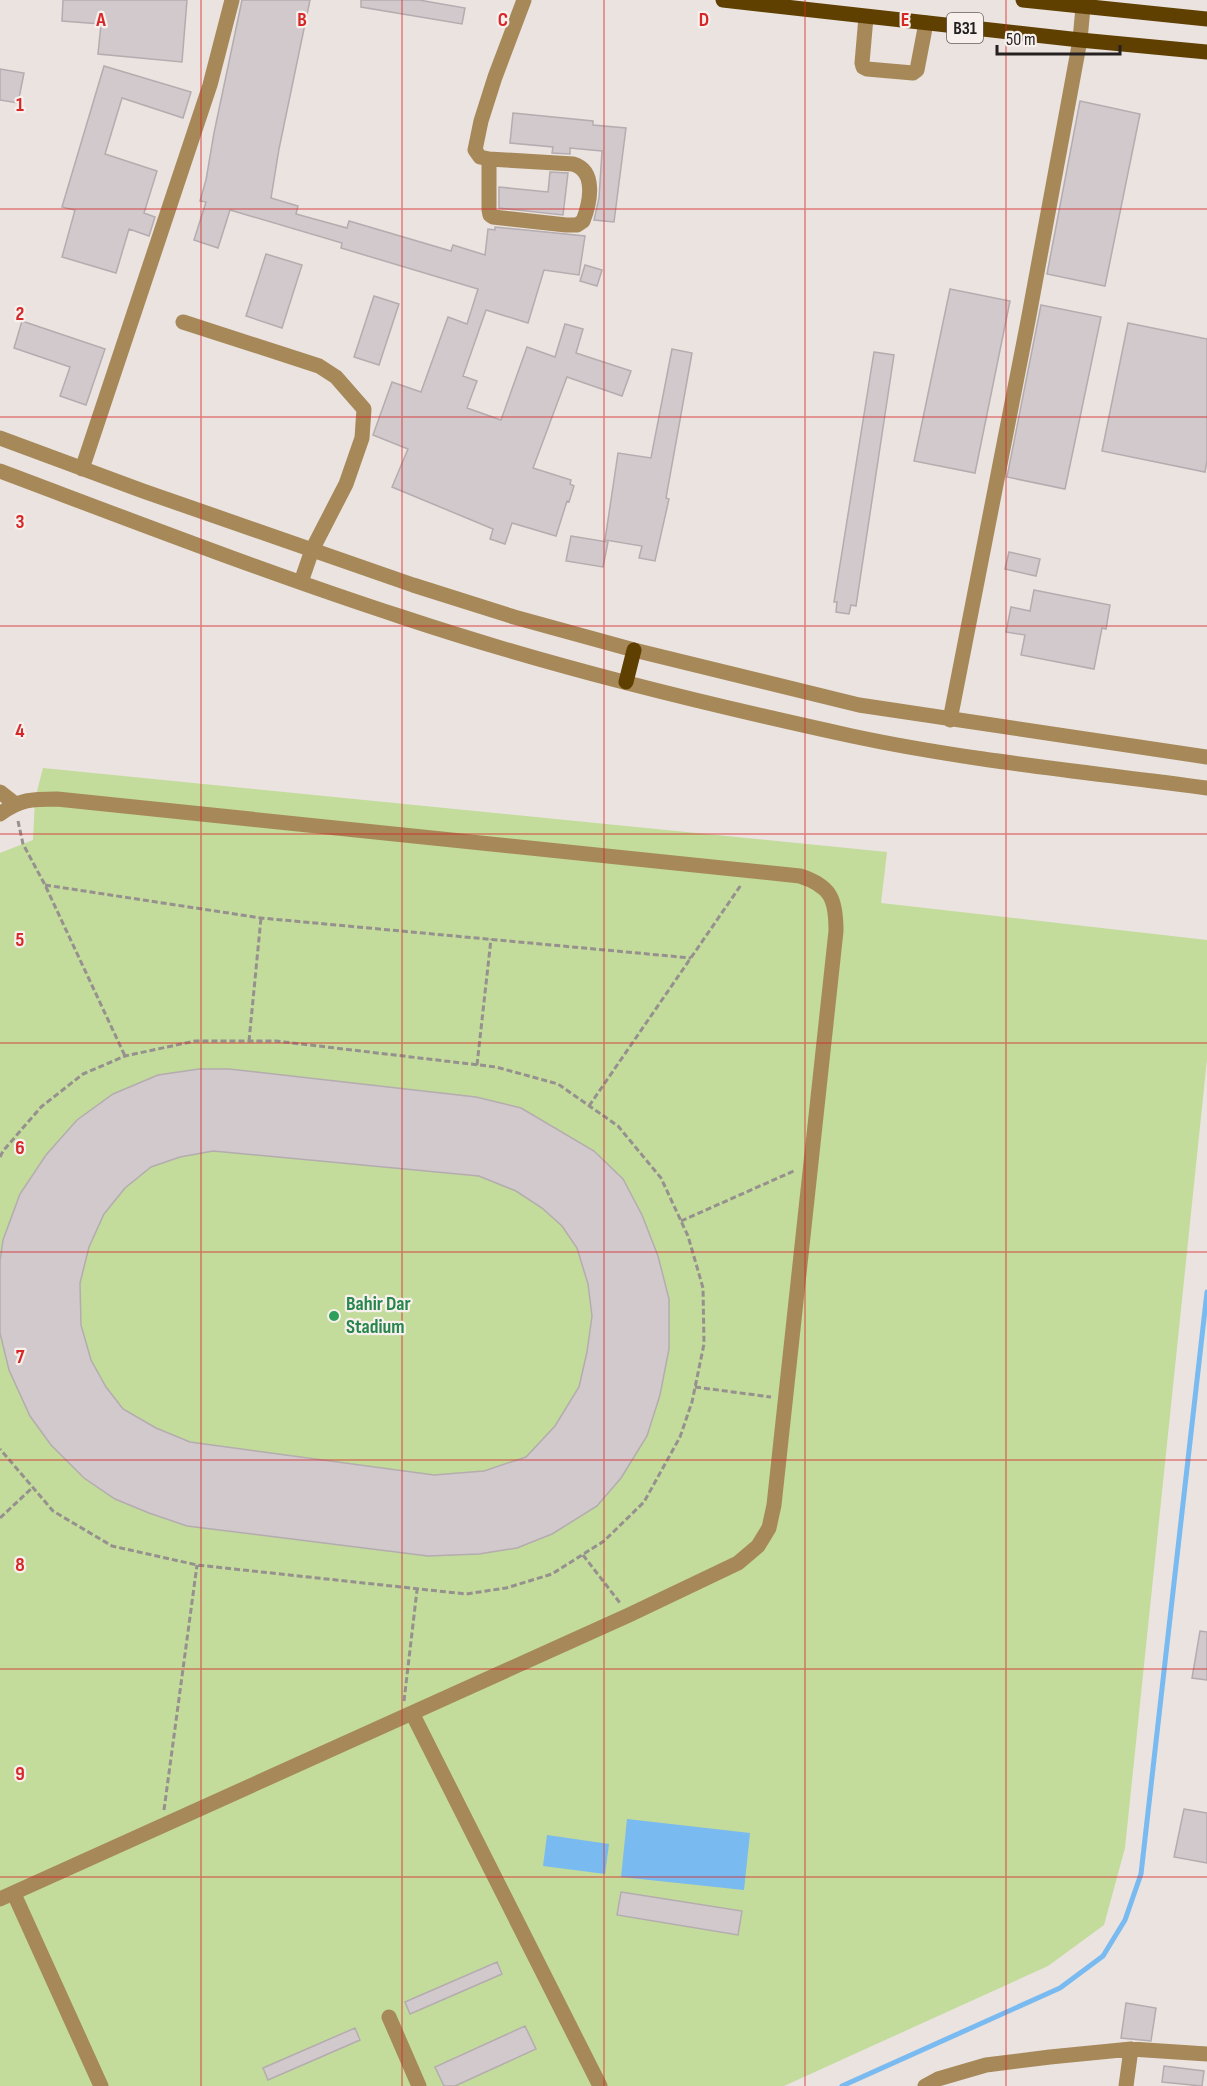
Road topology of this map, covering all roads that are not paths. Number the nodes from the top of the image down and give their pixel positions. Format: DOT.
graph roads {
  1 [pos="232,0"];
  2 [pos="524,0"];
  3 [pos="723,0"];
  4 [pos="1023,0"];
  5 [pos="1083,7"];
  6 [pos="866,17"];
  7 [pos="1207,19"];
  8 [pos="926,23"];
  9 [pos="1080,40"];
  10 [pos="1207,52"];
  11 [pos="489,159"];
  12 [pos="183,322"];
  13 [pos="0,438"];
  14 [pos="82,469"];
  15 [pos="0,471"];
  16 [pos="312,550"];
  17 [pos="301,582"];
  18 [pos="634,650"];
  19 [pos="626,682"];
  20 [pos="950,720"];
  21 [pos="1207,757"];
  22 [pos="1207,788"];
  23 [pos="0,792"];
  24 [pos="14,803"];
  25 [pos="0,814"];
  26 [pos="407,1715"];
  27 [pos="7,1897"];
  28 [pos="389,2017"];
  29 [pos="1131,2049"];
  30 [pos="1207,2054"];
  31 [pos="101,2086"];
  32 [pos="419,2086"];
  33 [pos="600,2086"];
  34 [pos="925,2086"];
  35 [pos="1126,2086"];
  1 -- 14 [label="street"];
  2 -- 11 [label="street"];
  3 -- 6 [label="main road, B31"];
  4 -- 5 [label="main road"];
  5 -- 7 [label="main road"];
  5 -- 9 [label="street"];
  6 -- 8 [label="main road, B31"];
  6 -- 8 [label="street"];
  8 -- 9 [label="main road, B31"];
  9 -- 10 [label="main road, B31"];
  9 -- 20 [label="street"];
  11 -- 11 [label="street"];
  12 -- 16 [label="street"];
  13 -- 14 [label="street"];
  14 -- 16 [label="street"];
  15 -- 17 [label="street"];
  16 -- 17 [label="street"];
  16 -- 18 [label="street"];
  17 -- 19 [label="street"];
  18 -- 19 [label="main road"];
  18 -- 20 [label="street"];
  19 -- 22 [label="street"];
  20 -- 21 [label="street"];
  23 -- 24 [label="street"];
  24 -- 25 [label="street"];
  24 -- 26 [label="street"];
  26 -- 27 [label="street"];
  26 -- 33 [label="street"];
  27 -- 31 [label="street"];
  28 -- 32 [label="street"];
  29 -- 30 [label="street"];
  29 -- 34 [label="street"];
  29 -- 35 [label="street"];
}
